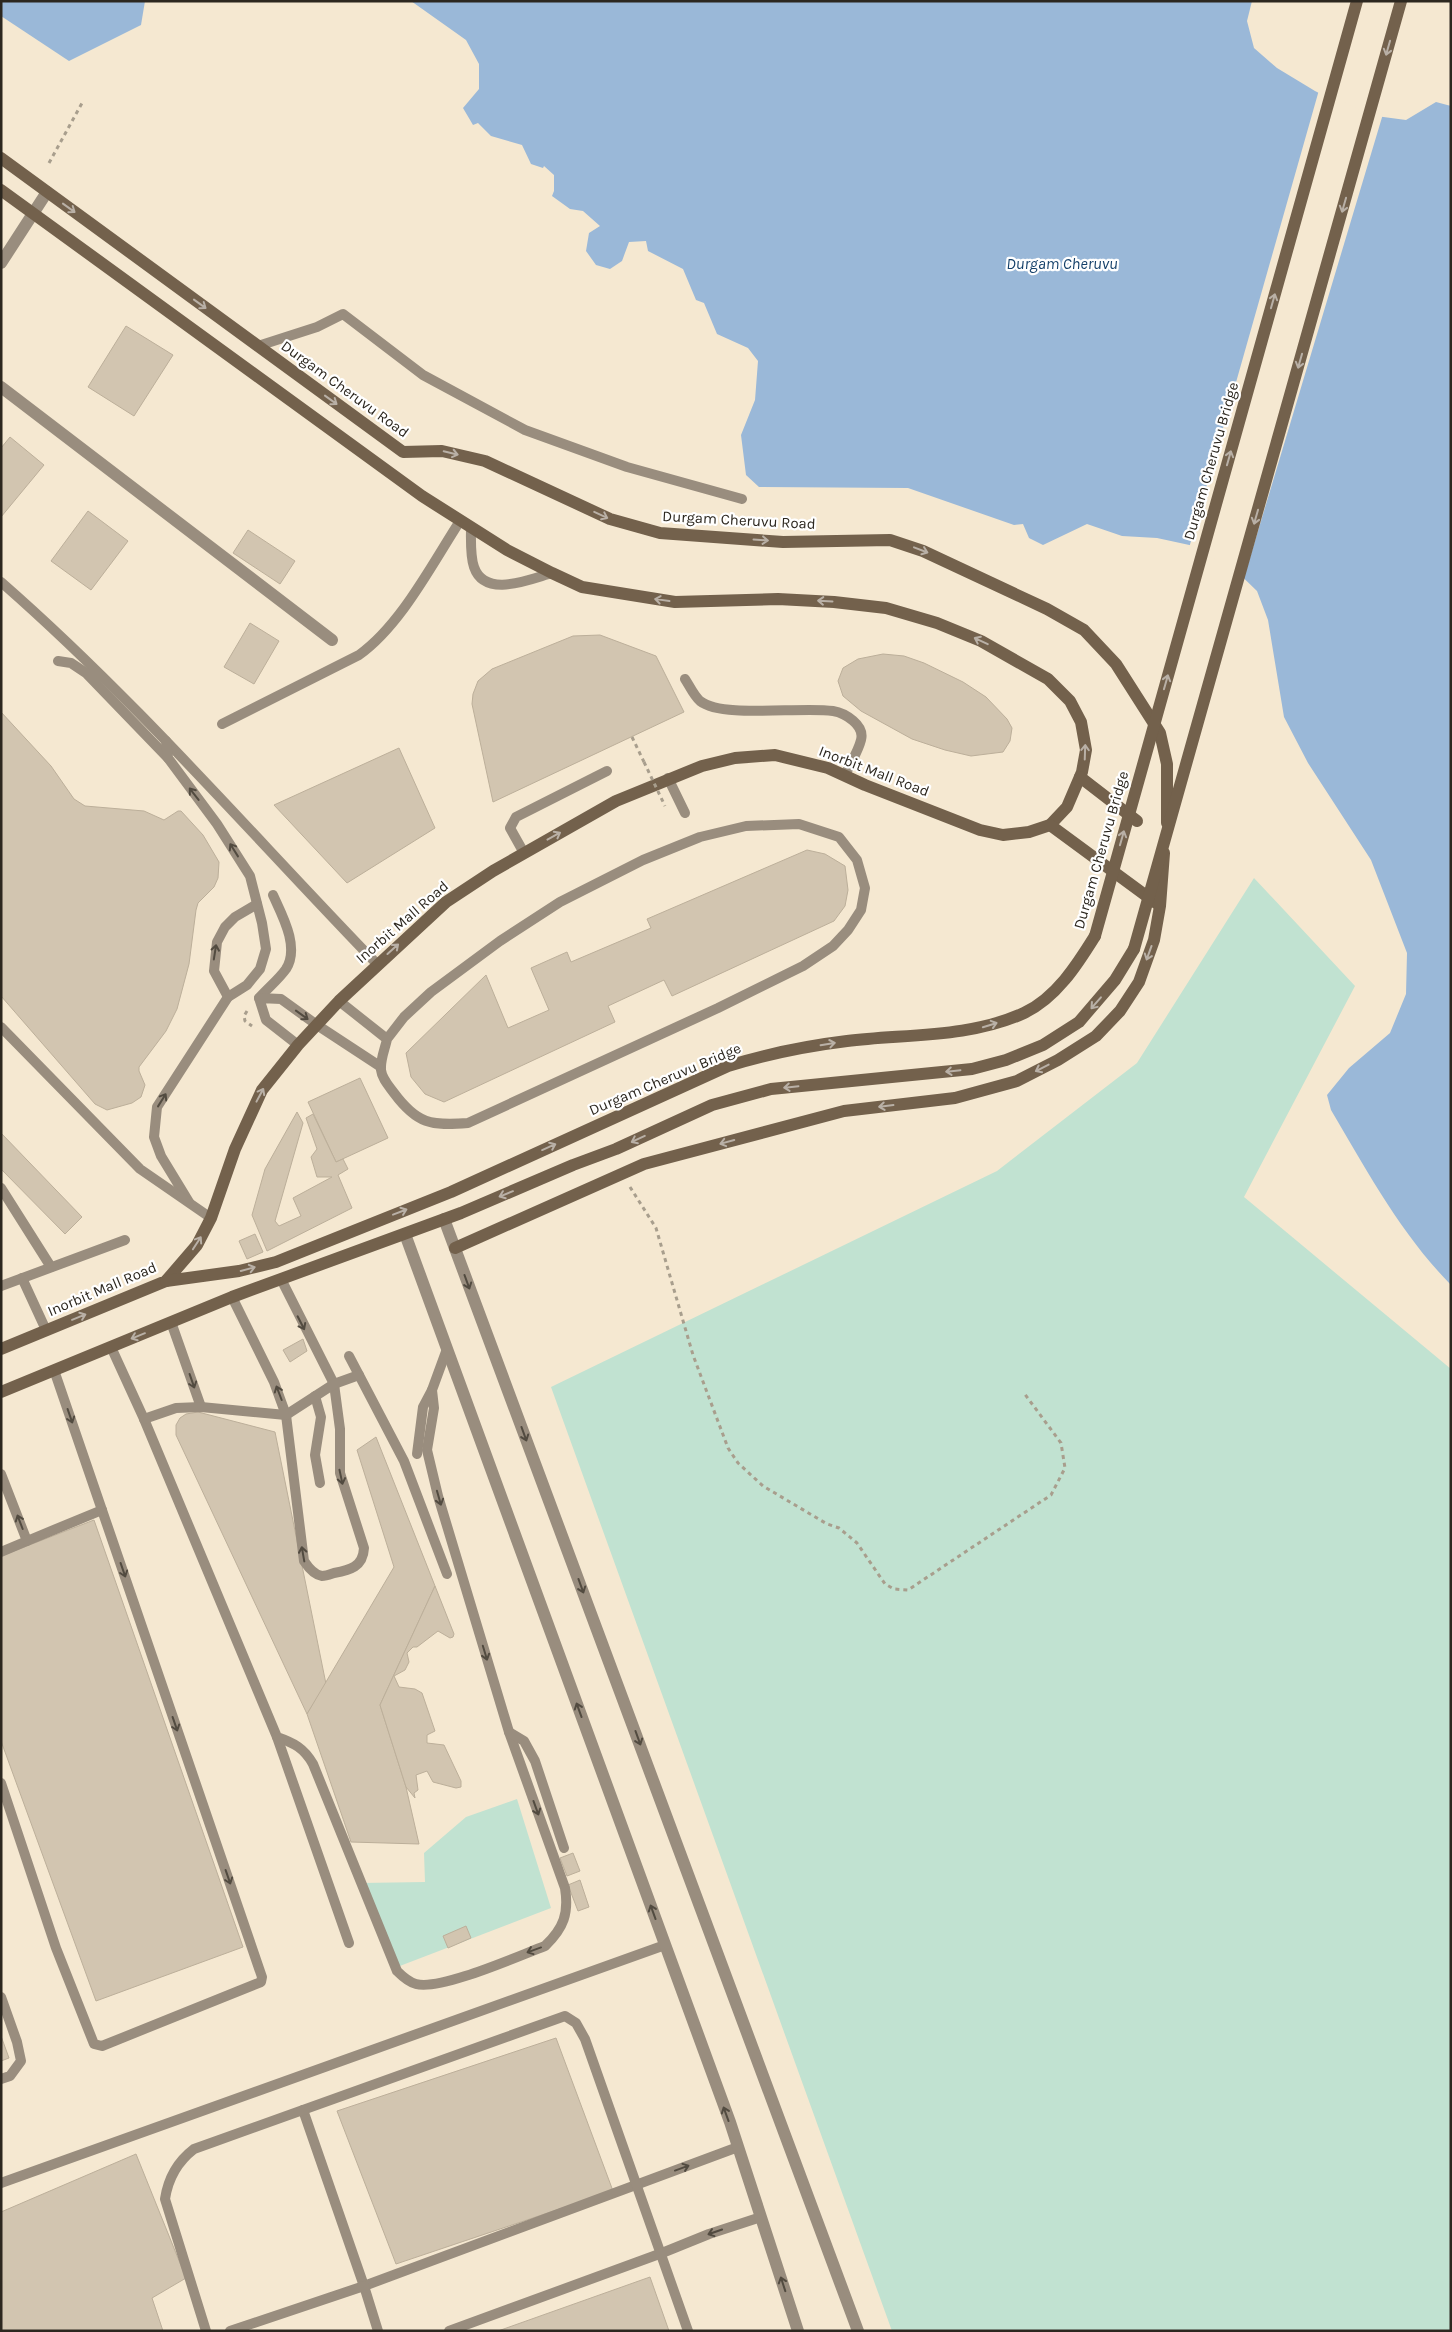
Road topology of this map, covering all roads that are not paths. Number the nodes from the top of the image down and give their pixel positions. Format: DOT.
graph roads {
  1 [pos="1357,1"];
  2 [pos="1401,1"];
  3 [pos="1,158"];
  4 [pos="1,190"];
  5 [pos="47,192"];
  6 [pos="32,213"];
  7 [pos="1,263"];
  8 [pos="258,346"];
  9 [pos="1,386"];
  10 [pos="742,499"];
  11 [pos="465,524"];
  12 [pos="552,573"];
  13 [pos="1,582"];
  14 [pos="332,640"];
  15 [pos="58,661"];
  16 [pos="685,679"];
  17 [pos="222,724"];
  18 [pos="166,741"];
  19 [pos="170,761"];
  20 [pos="608,771"];
  21 [pos="845,775"];
  22 [pos="1080,777"];
  23 [pos="668,778"];
  24 [pos="685,813"];
  25 [pos="1137,821"];
  26 [pos="1050,825"];
  27 [pos="524,853"];
  28 [pos="273,894"];
  29 [pos="257,904"];
  30 [pos="1160,906"];
  31 [pos="377,964"];
  32 [pos="228,997"];
  33 [pos="259,998"];
  34 [pos="339,1001"];
  35 [pos="317,1025"];
  36 [pos="1,1026"];
  37 [pos="387,1039"];
  38 [pos="298,1045"];
  39 [pos="381,1067"];
  40 [pos="1,1188"];
  41 [pos="189,1202"];
  42 [pos="211,1218"];
  43 [pos="444,1220"];
  44 [pos="405,1234"];
  45 [pos="125,1240"];
  46 [pos="455,1248"];
  47 [pos="51,1267"];
  48 [pos="22,1278"];
  49 [pos="281,1279"];
  50 [pos="166,1281"];
  51 [pos="1,1286"];
  52 [pos="232,1297"];
  53 [pos="171,1322"];
  54 [pos="46,1330"];
  55 [pos="111,1347"];
  56 [pos="447,1348"];
  57 [pos="1,1349"];
  58 [pos="350,1356"];
  59 [pos="54,1370"];
  60 [pos="359,1375"];
  61 [pos="334,1384"];
  62 [pos="432,1390"];
  63 [pos="1,1392"];
  64 [pos="315,1396"];
  65 [pos="201,1407"];
  66 [pos="286,1415"];
  67 [pos="144,1419"];
  68 [pos="427,1450"];
  69 [pos="417,1454"];
  70 [pos="404,1461"];
  71 [pos="1,1474"];
  72 [pos="320,1483"];
  73 [pos="102,1510"];
  74 [pos="27,1541"];
  75 [pos="1,1552"];
  76 [pos="447,1574"];
  77 [pos="509,1732"];
  78 [pos="276,1737"];
  79 [pos="1,1783"];
  80 [pos="564,1848"];
  81 [pos="349,1943"];
  82 [pos="665,1944"];
  83 [pos="1,1997"];
  84 [pos="1,2080"];
  85 [pos="303,2110"];
  86 [pos="738,2147"];
  87 [pos="1,2183"];
  88 [pos="636,2185"];
  89 [pos="761,2217"];
  90 [pos="662,2254"];
  91 [pos="364,2286"];
  92 [pos="206,2331"];
  93 [pos="230,2331"];
  94 [pos="378,2331"];
  95 [pos="449,2331"];
  96 [pos="688,2331"];
  97 [pos="798,2331"];
  98 [pos="858,2331"];
  50 -- 1 [label="main road, Durgam Cheruvu Bridge, one-way, bridge"];
  2 -- 43 [label="main road, one-way, bridge"];
  3 -- 5 [label="main road, Durgam Cheruvu Road"];
  4 -- 6 [label="main road"];
  5 -- 6 [label="street"];
  5 -- 8 [label="main road, Durgam Cheruvu Road, one-way"];
  6 -- 7 [label="street"];
  6 -- 11 [label="main road"];
  8 -- 10 [label="lane"];
  8 -- 30 [label="main road, Durgam Cheruvu Road, one-way"];
  9 -- 14 [label="street"];
  11 -- 12 [label="main road"];
  11 -- 12 [label="lane"];
  11 -- 17 [label="lane"];
  22 -- 12 [label="main road, one-way"];
  13 -- 18 [label="lane"];
  15 -- 19 [label="lane"];
  16 -- 21 [label="lane"];
  18 -- 19 [label="lane"];
  18 -- 31 [label="lane"];
  29 -- 19 [label="lane, one-way"];
  20 -- 27 [label="lane"];
  21 -- 23 [label="main road, Inorbit Mall Road"];
  21 -- 26 [label="main road, Inorbit Mall Road"];
  22 -- 25 [label="main road"];
  22 -- 26 [label="main road"];
  23 -- 24 [label="lane"];
  27 -- 23 [label="main road, Inorbit Mall Road, one-way"];
  26 -- 30 [label="main road"];
  31 -- 27 [label="main road, Inorbit Mall Road, one-way"];
  28 -- 33 [label="lane"];
  29 -- 32 [label="lane"];
  32 -- 29 [label="lane, one-way"];
  30 -- 46 [label="main road, one-way"];
  31 -- 34 [label="main road, Inorbit Mall Road"];
  41 -- 32 [label="lane, one-way"];
  33 -- 35 [label="lane, one-way"];
  33 -- 38 [label="lane"];
  34 -- 35 [label="main road, Inorbit Mall Road"];
  34 -- 37 [label="lane"];
  35 -- 38 [label="main road, Inorbit Mall Road"];
  35 -- 39 [label="lane"];
  36 -- 41 [label="lane"];
  37 -- 39 [label="lane"];
  37 -- 39 [label="lane"];
  42 -- 38 [label="main road, Inorbit Mall Road, one-way"];
  40 -- 47 [label="lane"];
  41 -- 42 [label="lane"];
  50 -- 42 [label="main road, Inorbit Mall Road, one-way"];
  43 -- 44 [label="main road"];
  43 -- 46 [label="street"];
  44 -- 49 [label="main road"];
  44 -- 56 [label="street"];
  45 -- 47 [label="lane"];
  46 -- 98 [label="street, one-way"];
  47 -- 48 [label="lane"];
  48 -- 51 [label="lane"];
  48 -- 54 [label="lane"];
  49 -- 52 [label="main road"];
  49 -- 61 [label="lane, one-way"];
  54 -- 50 [label="main road, Inorbit Mall Road, one-way"];
  52 -- 53 [label="main road"];
  66 -- 52 [label="lane, one-way"];
  53 -- 55 [label="main road, one-way"];
  53 -- 65 [label="lane, one-way"];
  54 -- 57 [label="main road, Inorbit Mall Road"];
  55 -- 59 [label="main road"];
  55 -- 67 [label="lane"];
  56 -- 62 [label="lane"];
  82 -- 56 [label="street, one-way"];
  58 -- 60 [label="lane"];
  59 -- 63 [label="main road"];
  59 -- 73 [label="lane, one-way"];
  60 -- 61 [label="lane"];
  60 -- 70 [label="lane"];
  61 -- 64 [label="lane"];
  61 -- 66 [label="lane, one-way"];
  62 -- 68 [label="lane"];
  62 -- 69 [label="lane"];
  64 -- 66 [label="lane"];
  64 -- 72 [label="lane"];
  65 -- 66 [label="lane"];
  65 -- 67 [label="lane"];
  67 -- 78 [label="lane"];
  68 -- 69 [label="lane"];
  68 -- 77 [label="lane, one-way"];
  69 -- 70 [label="lane"];
  70 -- 76 [label="lane"];
  74 -- 71 [label="lane, one-way"];
  73 -- 74 [label="lane"];
  73 -- 79 [label="lane, one-way"];
  74 -- 75 [label="lane"];
  77 -- 78 [label="lane, one-way"];
  77 -- 80 [label="lane"];
  78 -- 81 [label="lane"];
  86 -- 82 [label="street, one-way"];
  82 -- 87 [label="lane"];
  83 -- 84 [label="lane"];
  85 -- 88 [label="lane"];
  85 -- 91 [label="lane"];
  85 -- 92 [label="lane"];
  88 -- 86 [label="lane, one-way"];
  86 -- 89 [label="street"];
  88 -- 90 [label="lane"];
  88 -- 91 [label="lane"];
  89 -- 90 [label="lane, one-way"];
  97 -- 89 [label="street, one-way"];
  90 -- 95 [label="lane"];
  90 -- 96 [label="lane"];
  91 -- 93 [label="lane"];
  91 -- 94 [label="lane"];
}
